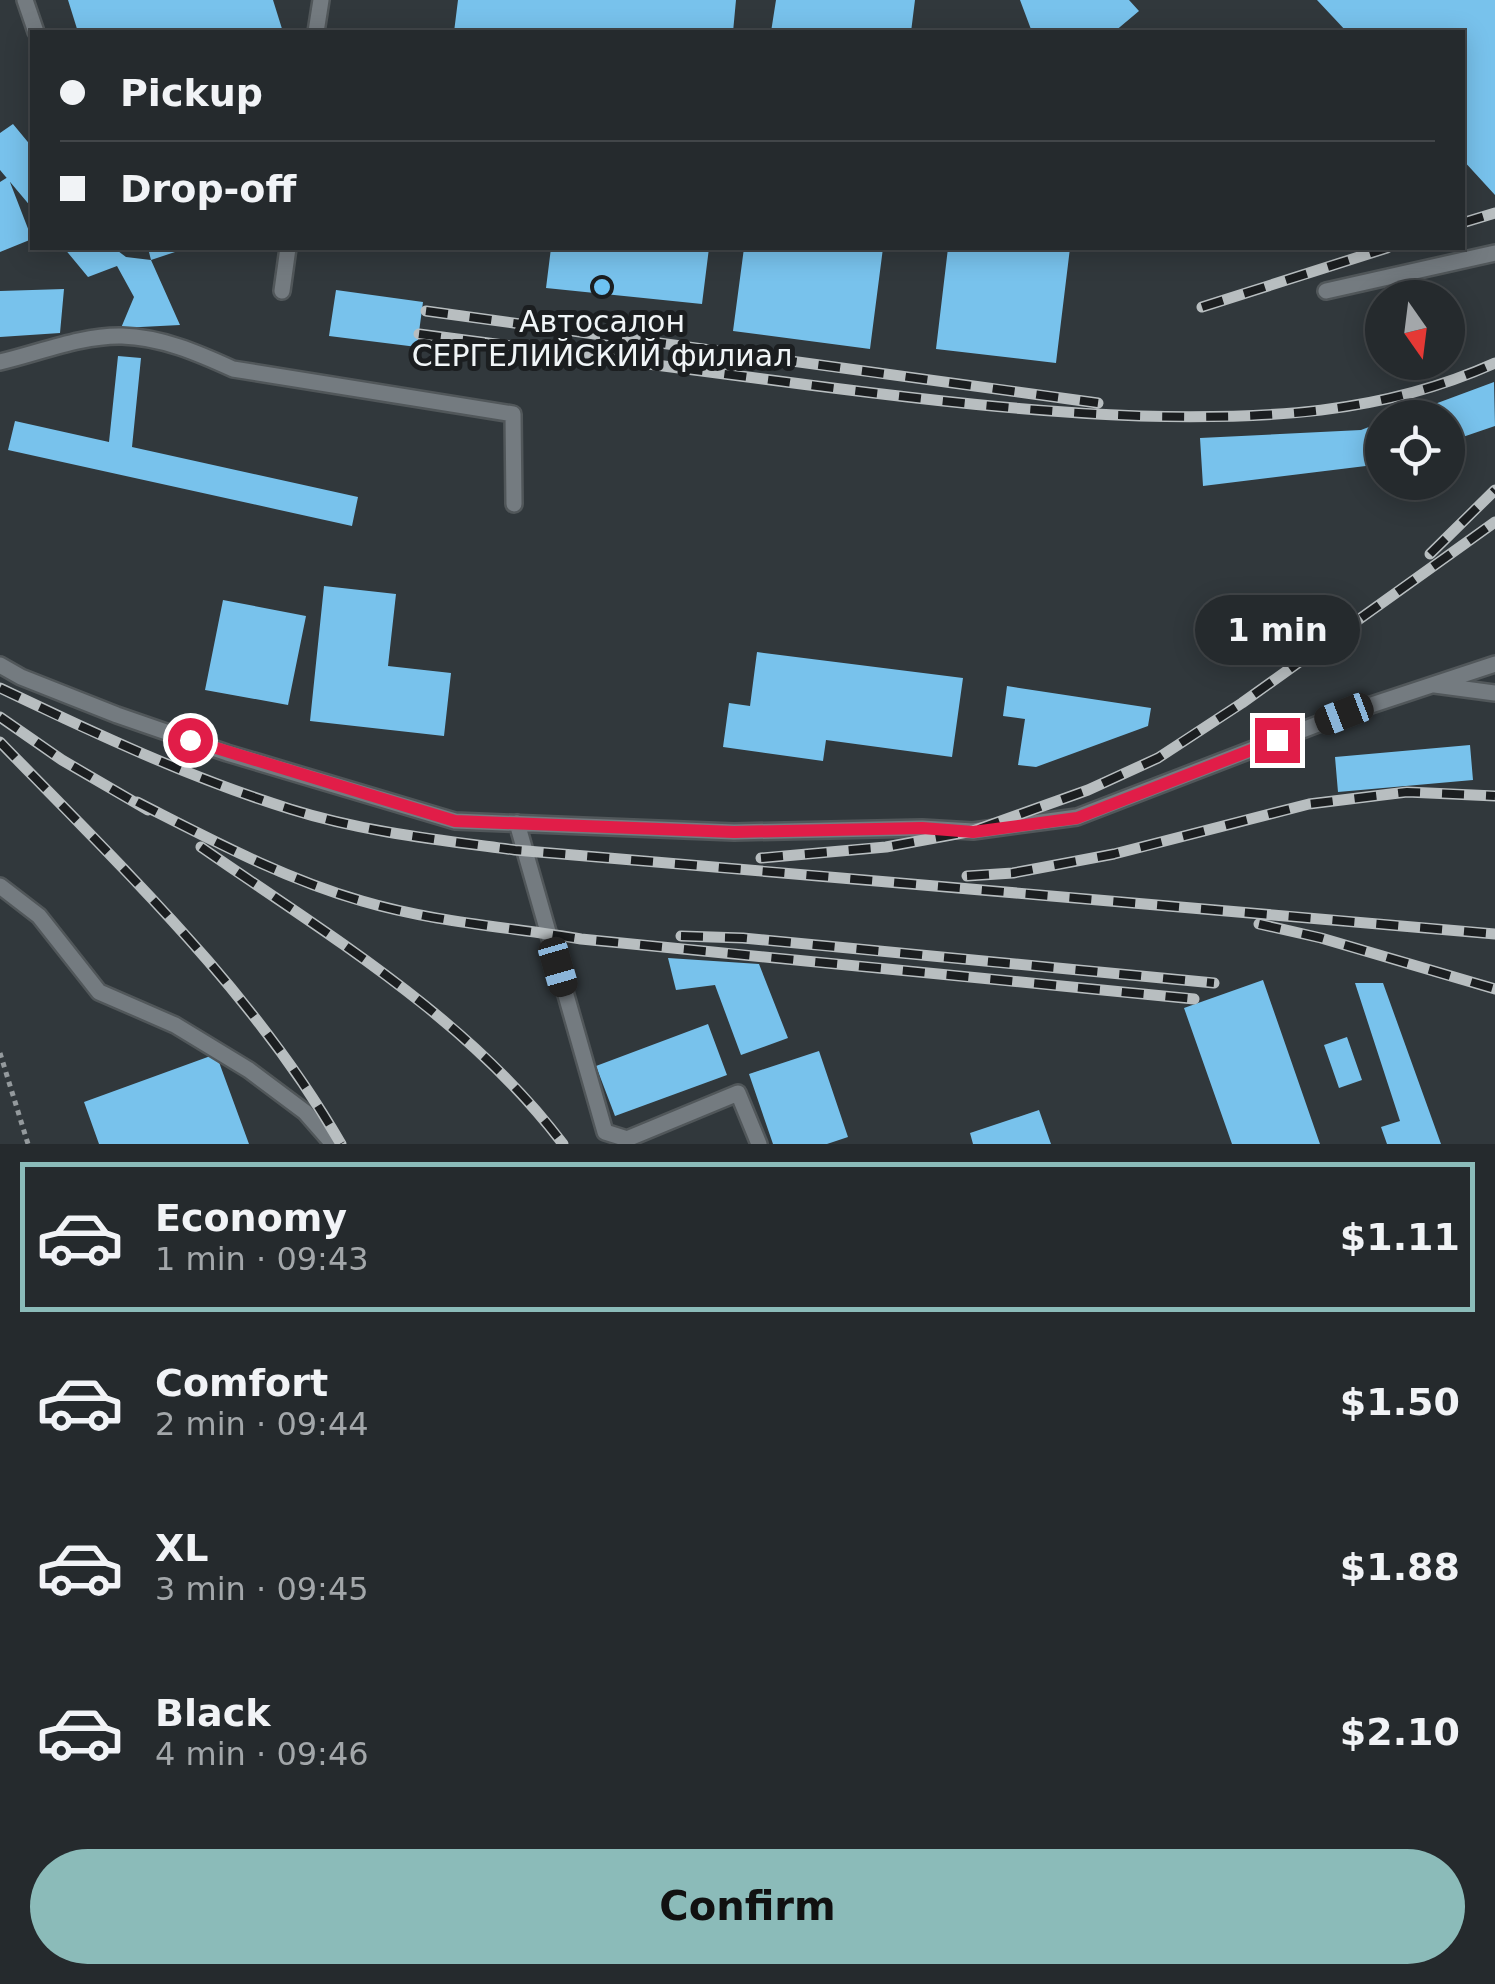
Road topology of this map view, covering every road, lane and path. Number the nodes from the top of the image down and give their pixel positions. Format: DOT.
graph roads {
  1 [pos="25,0"];
  2 [pos="321,0"];
  3 [pos="35,30"];
  4 [pos="316,30"];
  5 [pos="288,250"];
  6 [pos="1495,252"];
  7 [pos="282,291"];
  8 [pos="1326,292"];
  9 [pos="0,362"];
  10 [pos="514,504"];
  11 [pos="0,664"];
  12 [pos="1495,664"];
  13 [pos="1432,685"];
  14 [pos="1495,694"];
  15 [pos="517,823"];
  16 [pos="0,886"];
  17 [pos="0,1053"];
  18 [pos="28,1144"];
  19 [pos="333,1144"];
  20 [pos="760,1144"];
  1 -- 3 [label="lane"];
  2 -- 4 [label="lane"];
  5 -- 7 [label="lane"];
  6 -- 8 [label="lane"];
  9 -- 10 [label="lane"];
  11 -- 15 [label="lane"];
  12 -- 13 [label="lane"];
  13 -- 14 [label="lane"];
  13 -- 15 [label="lane"];
  15 -- 20 [label="lane"];
  16 -- 19 [label="lane"];
  17 -- 18 [label="path"];
}
